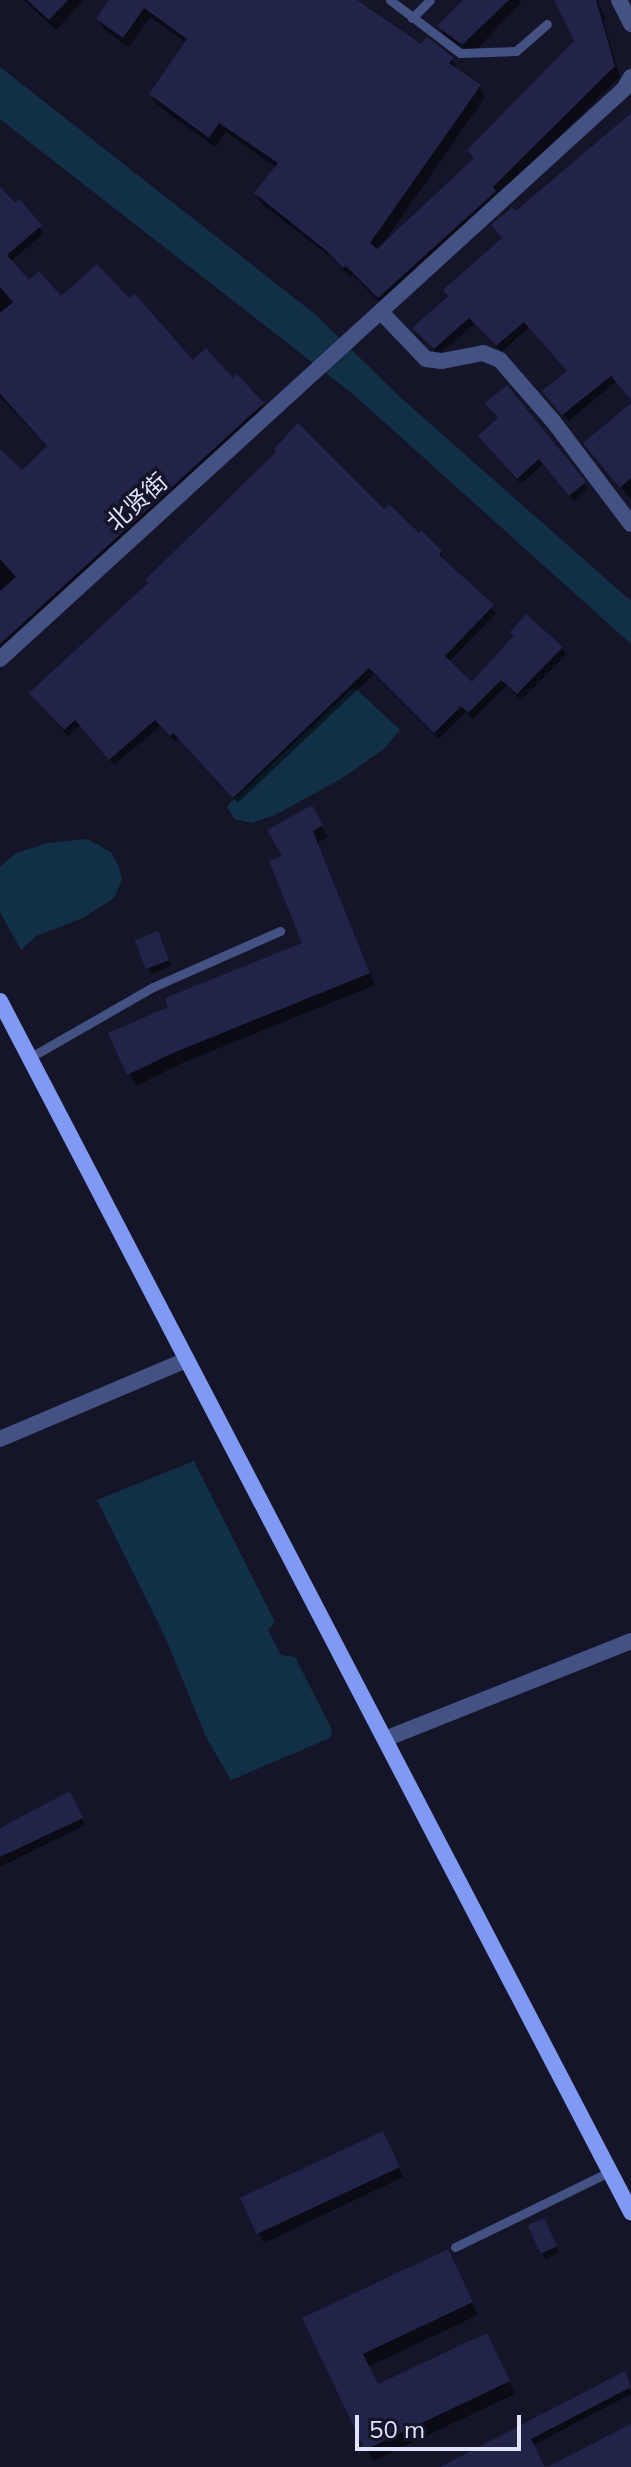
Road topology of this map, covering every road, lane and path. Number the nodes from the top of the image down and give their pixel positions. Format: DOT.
graph roads {
  1 [pos="390,0"];
  2 [pos="430,0"];
  3 [pos="619,0"];
  4 [pos="412,18"];
  5 [pos="547,24"];
  6 [pos="631,24"];
  7 [pos="629,88"];
  8 [pos="381,312"];
  9 [pos="631,524"];
  10 [pos="0,659"];
  11 [pos="280,931"];
  12 [pos="0,1001"];
  13 [pos="29,1058"];
  14 [pos="186,1360"];
  15 [pos="0,1439"];
  16 [pos="631,1641"];
  17 [pos="385,1739"];
  18 [pos="611,2171"];
  19 [pos="631,2212"];
  20 [pos="455,2247"];
  1 -- 4 [label="lane"];
  2 -- 4 [label="lane"];
  3 -- 6 [label="street"];
  4 -- 5 [label="lane"];
  7 -- 8 [label="street"];
  8 -- 9 [label="street"];
  8 -- 10 [label="street, 北贤街"];
  11 -- 13 [label="lane"];
  12 -- 13 [label="main road"];
  13 -- 14 [label="main road"];
  14 -- 15 [label="street"];
  14 -- 17 [label="main road"];
  16 -- 17 [label="street"];
  17 -- 18 [label="main road"];
  18 -- 19 [label="main road"];
  18 -- 20 [label="lane"];
}
